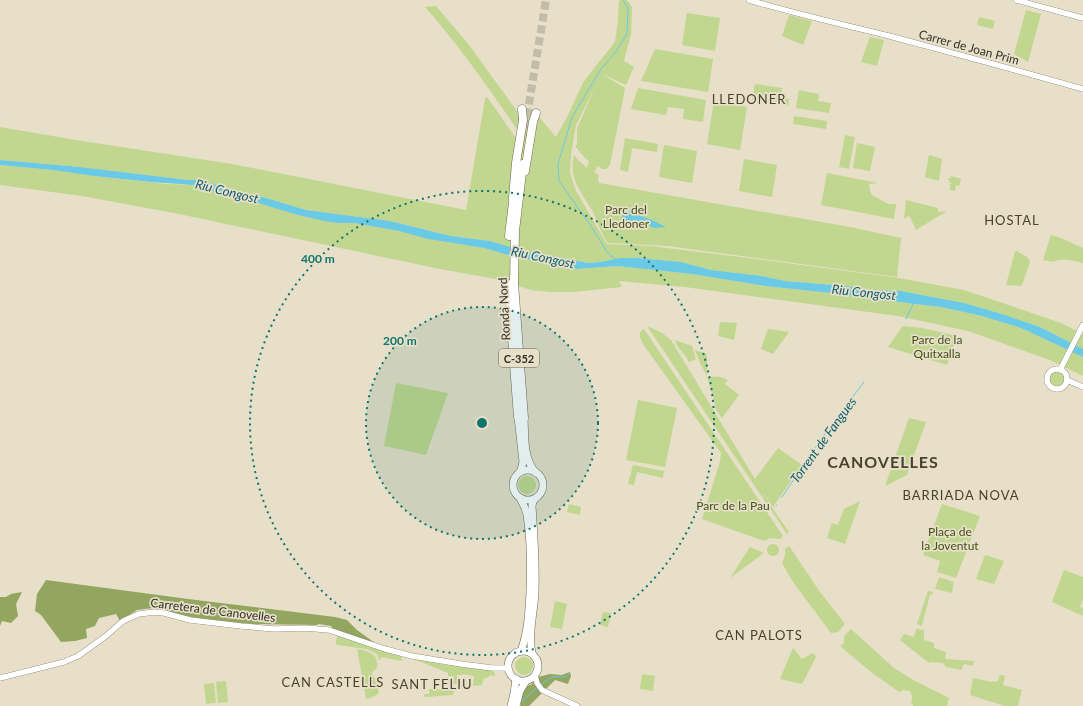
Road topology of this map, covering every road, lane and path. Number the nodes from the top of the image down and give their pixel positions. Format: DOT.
graph roads {
  1 [pos="749,0"];
  2 [pos="1016,0"];
  3 [pos="1083,18"];
  4 [pos="1083,89"];
  5 [pos="522,109"];
  6 [pos="536,112"];
  7 [pos="521,164"];
  8 [pos="515,208"];
  9 [pos="1082,327"];
  10 [pos="1061,367"];
  11 [pos="1066,380"];
  12 [pos="1083,387"];
  13 [pos="521,418"];
  14 [pos="519,473"];
  15 [pos="536,473"];
  16 [pos="538,496"];
  17 [pos="520,498"];
  18 [pos="522,650"];
  19 [pos="532,653"];
  20 [pos="508,668"];
  21 [pos="535,675"];
  22 [pos="0,678"];
  23 [pos="516,679"];
  24 [pos="526,681"];
  25 [pos="514,704"];
  26 [pos="577,706"];
  1 -- 4 [label="street, Carrer de Joan Prim"];
  2 -- 3 [label="street"];
  5 -- 8 [label="highway"];
  6 -- 8 [label="highway"];
  7 -- 8 [label="highway, Ronda Nord / C-352"];
  8 -- 13 [label="highway, Ronda Nord / C-352"];
  9 -- 10 [label="street"];
  10 -- 11 [label="street"];
  10 -- 11 [label="street"];
  11 -- 12 [label="street"];
  13 -- 14 [label="main road, Ronda Nord / C-352"];
  13 -- 15 [label="main road, Ronda Nord / C-352"];
  14 -- 15 [label="main road"];
  14 -- 17 [label="main road, C-352"];
  15 -- 16 [label="main road, C-352"];
  16 -- 17 [label="main road"];
  16 -- 19 [label="main road, C-352"];
  17 -- 18 [label="main road, C-352"];
  18 -- 19 [label="main road"];
  18 -- 20 [label="main road"];
  19 -- 21 [label="main road, C-352"];
  20 -- 22 [label="street, Carretera de Canovelles"];
  20 -- 23 [label="main road"];
  21 -- 24 [label="main road"];
  21 -- 26 [label="street"];
  23 -- 24 [label="main road"];
  23 -- 25 [label="main road"];
  24 -- 25 [label="main road"];
}
